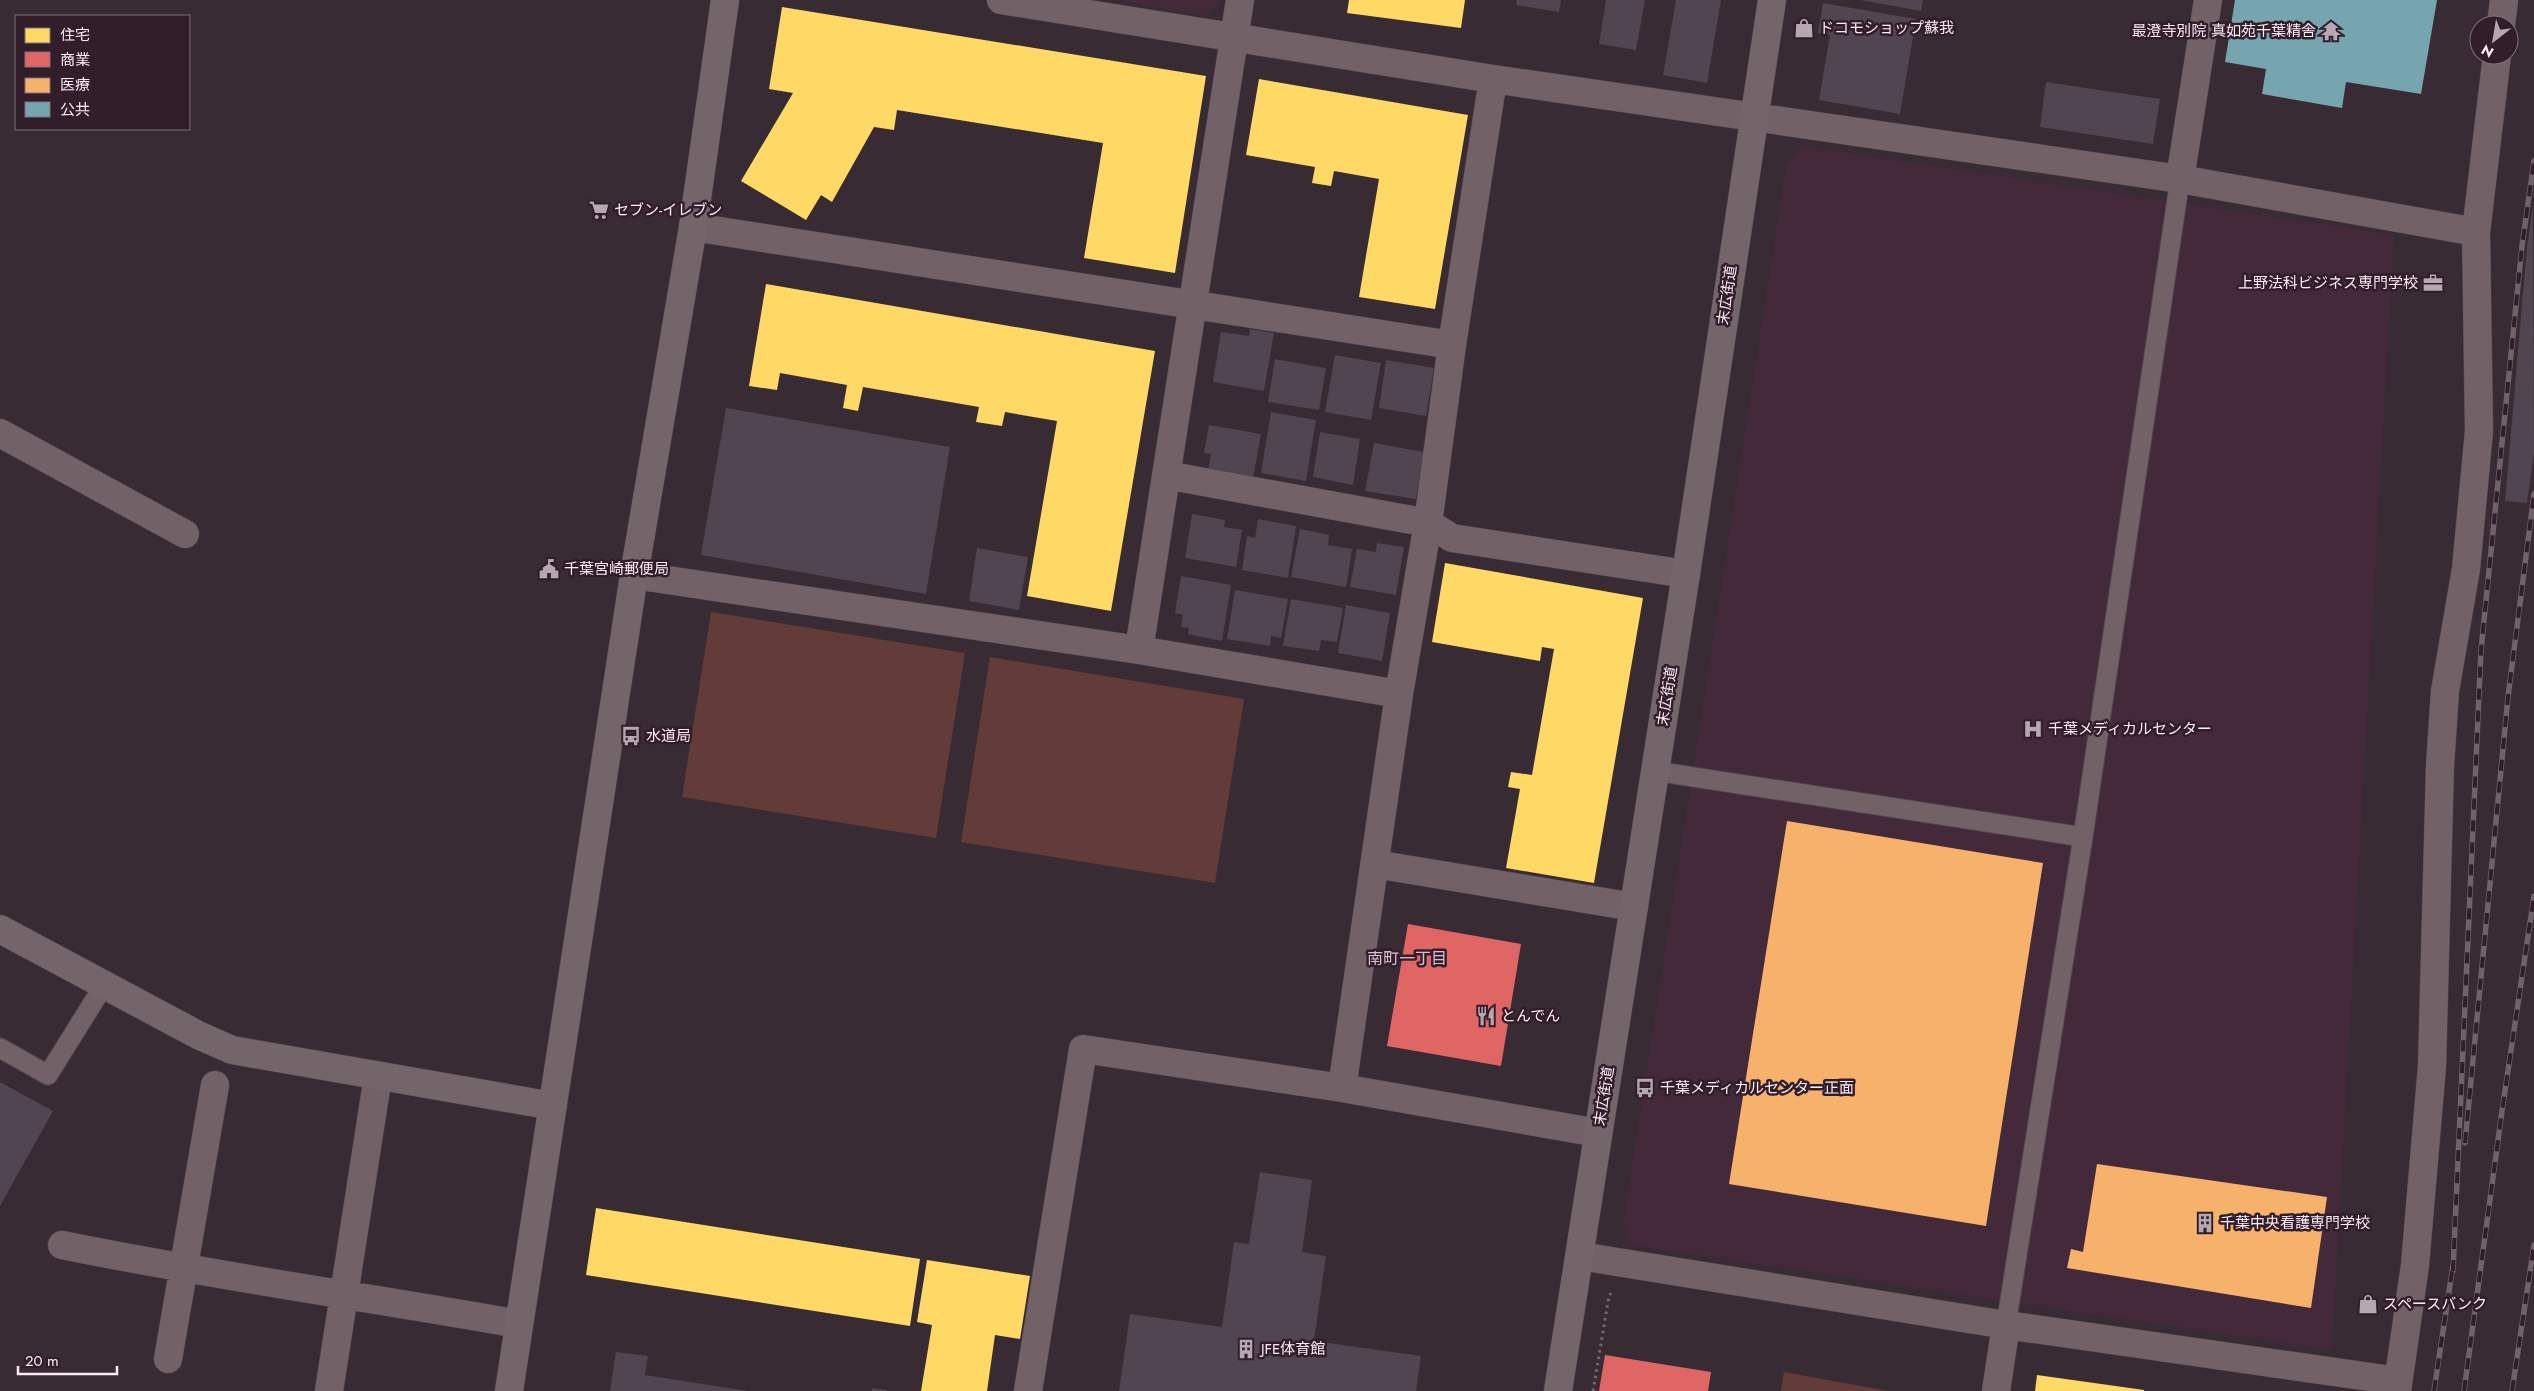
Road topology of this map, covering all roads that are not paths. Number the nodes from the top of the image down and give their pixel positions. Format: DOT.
graph roads {
  1 [pos="725,0"];
  2 [pos="1001,0"];
  3 [pos="1240,0"];
  4 [pos="1772,0"];
  5 [pos="2208,0"];
  6 [pos="2504,0"];
  7 [pos="2502,15"];
  8 [pos="1234,37"];
  9 [pos="2497,65"];
  10 [pos="1493,79"];
  11 [pos="1754,118"];
  12 [pos="2180,179"];
  13 [pos="693,227"];
  14 [pos="2476,232"];
  15 [pos="1193,304"];
  16 [pos="1452,345"];
  17 [pos="0,432"];
  18 [pos="1166,475"];
  19 [pos="1428,523"];
  20 [pos="185,534"];
  21 [pos="1686,574"];
  22 [pos="634,575"];
  23 [pos="1139,650"];
  24 [pos="1399,694"];
  25 [pos="1655,771"];
  26 [pos="2083,837"];
  27 [pos="1375,864"];
  28 [pos="1634,907"];
  29 [pos="0,929"];
  30 [pos="104,985"];
  31 [pos="0,1048"];
  32 [pos="378,1076"];
  33 [pos="215,1086"];
  34 [pos="1342,1088"];
  35 [pos="553,1106"];
  36 [pos="1598,1134"];
  37 [pos="62,1245"];
  38 [pos="1580,1256"];
  39 [pos="185,1270"];
  40 [pos="345,1294"];
  41 [pos="519,1324"];
  42 [pos="2006,1325"];
  43 [pos="168,1359"];
  44 [pos="2397,1386"];
  45 [pos="329,1391"];
  46 [pos="509,1391"];
  47 [pos="1028,1391"];
  48 [pos="1558,1391"];
  49 [pos="1996,1391"];
  1 -- 13 [label="street"];
  2 -- 8 [label="street"];
  3 -- 8 [label="street"];
  4 -- 11 [label="street, 末広街道"];
  5 -- 12 [label="street"];
  6 -- 7 [label="street"];
  8 -- 10 [label="street"];
  8 -- 15 [label="street"];
  9 -- 14 [label="street"];
  10 -- 11 [label="street"];
  10 -- 16 [label="street"];
  11 -- 12 [label="street"];
  11 -- 21 [label="street, 末広街道"];
  12 -- 14 [label="street"];
  12 -- 26 [label="lane"];
  13 -- 15 [label="street"];
  13 -- 22 [label="street"];
  14 -- 44 [label="street"];
  15 -- 16 [label="street"];
  15 -- 18 [label="street"];
  16 -- 19 [label="street"];
  17 -- 20 [label="street"];
  18 -- 19 [label="street"];
  18 -- 23 [label="street"];
  19 -- 21 [label="street"];
  19 -- 24 [label="street"];
  21 -- 25 [label="street, 末広街道"];
  22 -- 23 [label="street"];
  22 -- 35 [label="street"];
  23 -- 24 [label="street"];
  24 -- 27 [label="street"];
  25 -- 26 [label="lane"];
  25 -- 28 [label="street, 末広街道"];
  26 -- 42 [label="lane"];
  27 -- 28 [label="street"];
  27 -- 34 [label="street"];
  28 -- 36 [label="street, 末広街道"];
  29 -- 30 [label="street"];
  30 -- 31 [label="lane"];
  30 -- 32 [label="street"];
  32 -- 35 [label="street"];
  32 -- 40 [label="street"];
  33 -- 39 [label="street"];
  34 -- 36 [label="street"];
  34 -- 47 [label="street"];
  35 -- 41 [label="street"];
  36 -- 38 [label="street, 末広街道"];
  37 -- 39 [label="street"];
  38 -- 42 [label="street"];
  38 -- 48 [label="street, 末広街道"];
  39 -- 40 [label="street"];
  39 -- 43 [label="street"];
  40 -- 41 [label="street"];
  40 -- 45 [label="street"];
  41 -- 46 [label="street"];
  42 -- 44 [label="street"];
  42 -- 49 [label="street"];
}
